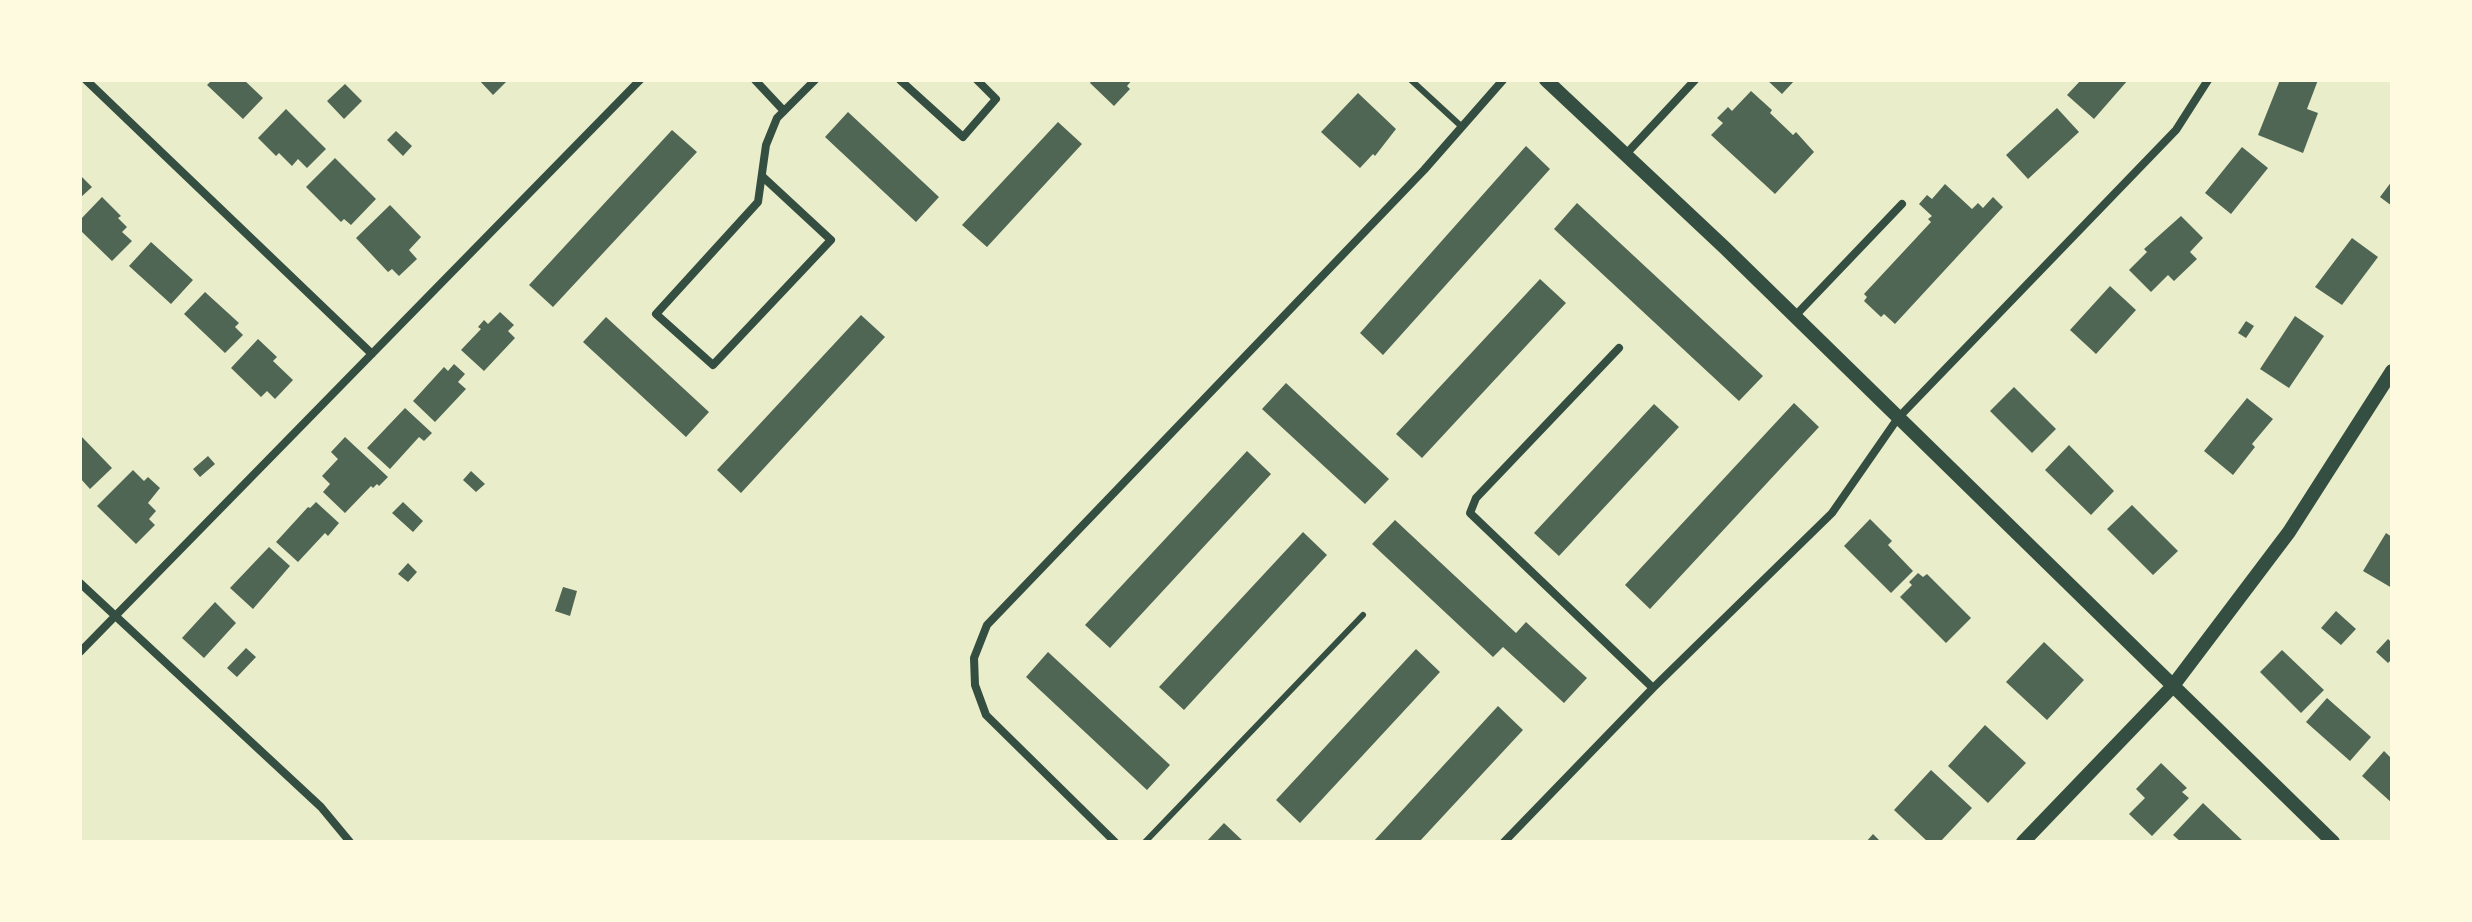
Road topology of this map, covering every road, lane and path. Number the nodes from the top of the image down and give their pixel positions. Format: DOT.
graph roads {
  1 [pos="86,80"];
  2 [pos="640,80"];
  3 [pos="755,80"];
  4 [pos="815,80"];
  5 [pos="900,80"];
  6 [pos="977,80"];
  7 [pos="1411,80"];
  8 [pos="1503,80"];
  9 [pos="1546,80"];
  10 [pos="1695,80"];
  11 [pos="2208,80"];
  12 [pos="784,111"];
  13 [pos="1461,126"];
  14 [pos="1627,153"];
  15 [pos="763,177"];
  16 [pos="1902,204"];
  17 [pos="1795,316"];
  18 [pos="1619,348"];
  19 [pos="372,354"];
  20 [pos="2392,371"];
  21 [pos="1898,418"];
  22 [pos="80,583"];
  23 [pos="1363,615"];
  24 [pos="115,617"];
  25 [pos="80,652"];
  26 [pos="2172,687"];
  27 [pos="1653,688"];
  28 [pos="350,842"];
  29 [pos="1115,842"];
  30 [pos="1145,842"];
  31 [pos="1504,842"];
  32 [pos="2023,842"];
  33 [pos="2333,842"];
  1 -- 19 [label="street"];
  2 -- 19 [label="street"];
  3 -- 12 [label="street"];
  4 -- 12 [label="street"];
  5 -- 6 [label="street"];
  7 -- 13 [label="lane"];
  8 -- 13 [label="street"];
  9 -- 14 [label="street"];
  10 -- 14 [label="street"];
  11 -- 21 [label="street"];
  12 -- 15 [label="street"];
  13 -- 29 [label="street"];
  14 -- 17 [label="street"];
  15 -- 15 [label="street"];
  16 -- 17 [label="street"];
  17 -- 21 [label="street"];
  18 -- 27 [label="street"];
  19 -- 24 [label="street"];
  20 -- 26 [label="street"];
  21 -- 26 [label="street"];
  21 -- 27 [label="street"];
  22 -- 24 [label="street"];
  23 -- 30 [label="lane"];
  24 -- 25 [label="street"];
  24 -- 28 [label="street"];
  26 -- 32 [label="street"];
  26 -- 33 [label="street"];
  27 -- 31 [label="street"];
}
